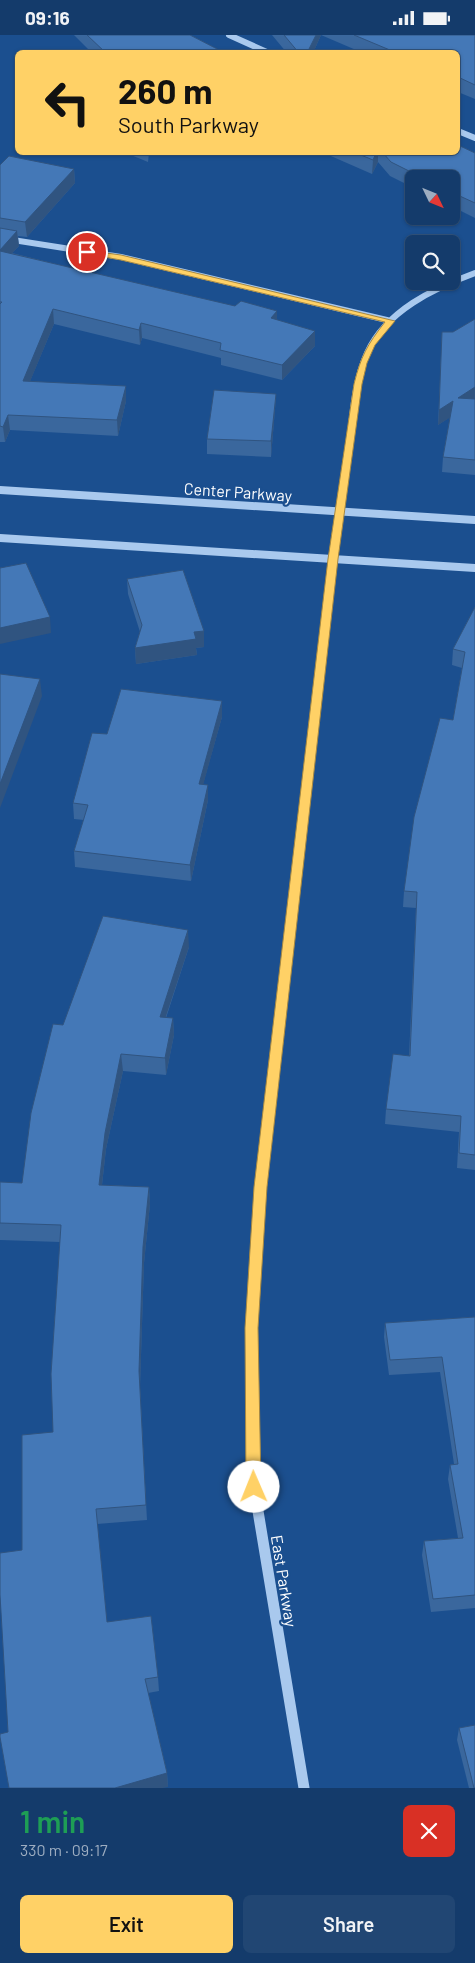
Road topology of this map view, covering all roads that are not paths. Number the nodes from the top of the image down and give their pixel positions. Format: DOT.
graph roads {
  1 [pos="229,35"];
  2 [pos="262,50"];
  3 [pos="460,132"];
  4 [pos="475,138"];
  5 [pos="0,238"];
  6 [pos="475,273"];
  7 [pos="391,321"];
  8 [pos="0,490"];
  9 [pos="340,513"];
  10 [pos="475,520"];
  11 [pos="0,538"];
  12 [pos="333,559"];
  13 [pos="475,568"];
  14 [pos="304,1788"];
  1 -- 2 [label="street"];
  3 -- 4 [label="street"];
  5 -- 7 [label="street"];
  6 -- 7 [label="street, East Parkway"];
  7 -- 9 [label="street, East Parkway"];
  8 -- 9 [label="street, Center Parkway"];
  9 -- 10 [label="street, Center Parkway"];
  9 -- 12 [label="street, East Parkway"];
  11 -- 12 [label="street"];
  12 -- 13 [label="street"];
  12 -- 14 [label="street, East Parkway"];
}
